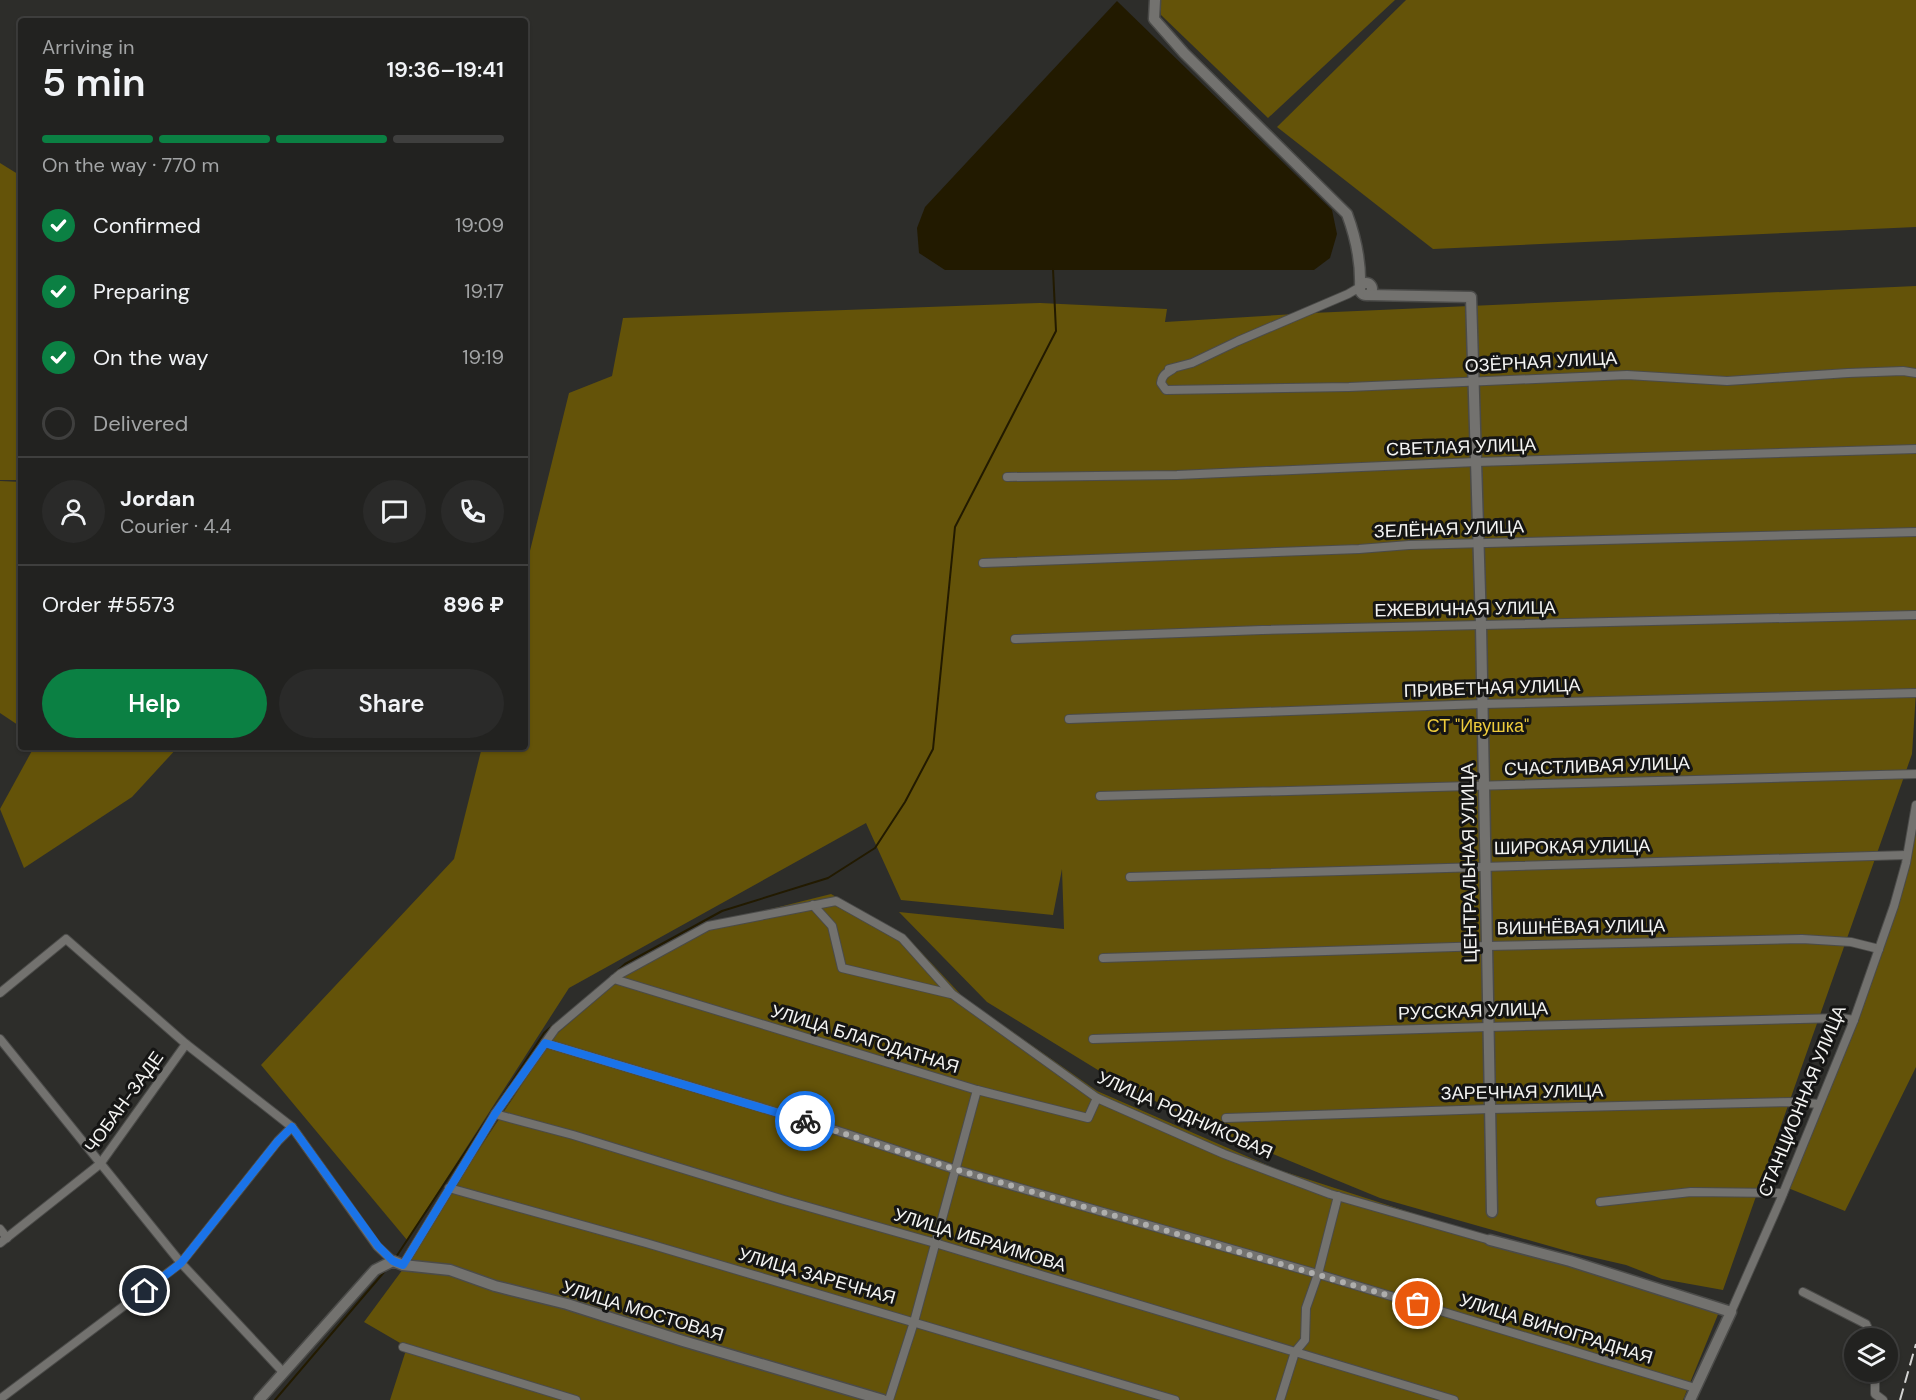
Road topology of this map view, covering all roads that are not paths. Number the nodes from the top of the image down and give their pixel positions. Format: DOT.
graph roads {
  1 [pos="1155,0"];
  2 [pos="1367,290"];
  3 [pos="1163,369"];
  4 [pos="1173,369"];
  5 [pos="1916,373"];
  6 [pos="1473,381"];
  7 [pos="1916,449"];
  8 [pos="1476,462"];
  9 [pos="1007,477"];
  10 [pos="1916,532"];
  11 [pos="1478,544"];
  12 [pos="982,563"];
  13 [pos="1916,615"];
  14 [pos="1481,625"];
  15 [pos="1015,639"];
  16 [pos="1916,693"];
  17 [pos="1482,704"];
  18 [pos="1069,719"];
  19 [pos="1916,774"];
  20 [pos="1483,786"];
  21 [pos="1100,796"];
  22 [pos="1916,805"];
  23 [pos="1907,855"];
  24 [pos="1486,866"];
  25 [pos="1130,877"];
  26 [pos="813,905"];
  27 [pos="1487,946"];
  28 [pos="1879,949"];
  29 [pos="1103,958"];
  30 [pos="614,979"];
  31 [pos="0,993"];
  32 [pos="952,994"];
  33 [pos="1854,1020"];
  34 [pos="1488,1026"];
  35 [pos="0,1039"];
  36 [pos="1093,1039"];
  37 [pos="545,1043"];
  38 [pos="186,1044"];
  39 [pos="976,1090"];
  40 [pos="1097,1098"];
  41 [pos="1819,1104"];
  42 [pos="1490,1108"];
  43 [pos="495,1114"];
  44 [pos="1226,1118"];
  45 [pos="292,1127"];
  46 [pos="100,1164"];
  47 [pos="954,1169"];
  48 [pos="449,1188"];
  49 [pos="1783,1193"];
  50 [pos="1338,1196"];
  51 [pos="1600,1202"];
  52 [pos="1492,1212"];
  53 [pos="0,1229"];
  54 [pos="1490,1240"];
  55 [pos="3,1241"];
  56 [pos="935,1243"];
  57 [pos="181,1263"];
  58 [pos="398,1263"];
  59 [pos="1318,1274"];
  60 [pos="1803,1292"];
  61 [pos="1731,1312"];
  62 [pos="914,1322"];
  63 [pos="1868,1328"];
  64 [pos="403,1347"];
  65 [pos="1294,1352"];
  66 [pos="284,1372"];
  67 [pos="1875,1382"];
  68 [pos="1695,1388"];
  69 [pos="0,1399"];
  70 [pos="259,1400"];
  71 [pos="576,1400"];
  72 [pos="883,1400"];
  73 [pos="889,1400"];
  74 [pos="1175,1400"];
  75 [pos="1280,1400"];
  76 [pos="1454,1400"];
  77 [pos="1690,1400"];
  78 [pos="1883,1400"];
  1 -- 2 [label="street"];
  2 -- 4 [label="street"];
  2 -- 6 [label="street, ЦЕНТРАЛЬНАЯ УЛИЦА"];
  3 -- 4 [label="street"];
  4 -- 6 [label="street, ОЗЁРНАЯ УЛИЦА"];
  5 -- 6 [label="street, ОЗЁРНАЯ УЛИЦА"];
  6 -- 8 [label="street, ЦЕНТРАЛЬНАЯ УЛИЦА"];
  7 -- 8 [label="street, СВЕТЛАЯ УЛИЦА"];
  8 -- 9 [label="street, СВЕТЛАЯ УЛИЦА"];
  8 -- 11 [label="street, ЦЕНТРАЛЬНАЯ УЛИЦА"];
  10 -- 11 [label="street, ЗЕЛЁНАЯ УЛИЦА"];
  11 -- 12 [label="street, ЗЕЛЁНАЯ УЛИЦА"];
  11 -- 14 [label="street, ЦЕНТРАЛЬНАЯ УЛИЦА"];
  13 -- 14 [label="street, ЕЖЕВИЧНАЯ УЛИЦА"];
  14 -- 15 [label="street, ЕЖЕВИЧНАЯ УЛИЦА"];
  14 -- 17 [label="street, ЦЕНТРАЛЬНАЯ УЛИЦА"];
  16 -- 17 [label="street, ПРИВЕТНАЯ УЛИЦА"];
  17 -- 18 [label="street, ПРИВЕТНАЯ УЛИЦА"];
  17 -- 20 [label="street, ЦЕНТРАЛЬНАЯ УЛИЦА"];
  19 -- 20 [label="street, СЧАСТЛИВАЯ УЛИЦА"];
  20 -- 21 [label="street, СЧАСТЛИВАЯ УЛИЦА"];
  20 -- 24 [label="street, ЦЕНТРАЛЬНАЯ УЛИЦА"];
  22 -- 23 [label="street, СТАНЦИОННАЯ УЛИЦА"];
  23 -- 24 [label="street, ШИРОКАЯ УЛИЦА"];
  23 -- 28 [label="street, СТАНЦИОННАЯ УЛИЦА"];
  24 -- 25 [label="street, ШИРОКАЯ УЛИЦА"];
  24 -- 27 [label="street, ЦЕНТРАЛЬНАЯ УЛИЦА"];
  26 -- 30 [label="street, УЛИЦА РОДНИКОВАЯ"];
  26 -- 32 [label="street, УЛИЦА РОДНИКОВАЯ"];
  26 -- 32 [label="street"];
  27 -- 28 [label="street, ВИШНЁВАЯ УЛИЦА"];
  27 -- 29 [label="street, ВИШНЁВАЯ УЛИЦА"];
  27 -- 34 [label="street, ЦЕНТРАЛЬНАЯ УЛИЦА"];
  28 -- 33 [label="street, СТАНЦИОННАЯ УЛИЦА"];
  30 -- 37 [label="street, УЛИЦА РОДНИКОВАЯ"];
  30 -- 39 [label="street, УЛИЦА БЛАГОДАТНАЯ"];
  31 -- 38 [label="street"];
  32 -- 40 [label="street, УЛИЦА РОДНИКОВАЯ"];
  33 -- 34 [label="street, РУССКАЯ УЛИЦА"];
  33 -- 41 [label="street, СТАНЦИОННАЯ УЛИЦА"];
  34 -- 36 [label="street, РУССКАЯ УЛИЦА"];
  34 -- 42 [label="street, ЦЕНТРАЛЬНАЯ УЛИЦА"];
  35 -- 46 [label="street"];
  37 -- 43 [label="street, УЛИЦА РОДНИКОВАЯ"];
  37 -- 47 [label="street, УЛИЦА ВИНОГРАДНАЯ"];
  38 -- 45 [label="street"];
  38 -- 46 [label="street, ЧОБАН-ЗАДЕ"];
  39 -- 40 [label="street, УЛИЦА БЛАГОДАТНАЯ"];
  39 -- 47 [label="street"];
  40 -- 50 [label="street, УЛИЦА РОДНИКОВАЯ"];
  41 -- 42 [label="street, ЗАРЕЧНАЯ УЛИЦА"];
  41 -- 49 [label="street, СТАНЦИОННАЯ УЛИЦА"];
  42 -- 44 [label="street, ЗАРЕЧНАЯ УЛИЦА"];
  42 -- 52 [label="street, ЦЕНТРАЛЬНАЯ УЛИЦА"];
  43 -- 48 [label="street, УЛИЦА РОДНИКОВАЯ"];
  43 -- 56 [label="street, УЛИЦА ИБРАИМОВА"];
  45 -- 57 [label="street"];
  45 -- 58 [label="street"];
  46 -- 55 [label="street, ЧОБАН-ЗАДЕ"];
  46 -- 57 [label="street"];
  47 -- 56 [label="street"];
  47 -- 59 [label="street, УЛИЦА ВИНОГРАДНАЯ"];
  48 -- 58 [label="street, УЛИЦА РОДНИКОВАЯ"];
  48 -- 62 [label="street, УЛИЦА ЗАРЕЧНАЯ"];
  49 -- 51 [label="street"];
  49 -- 61 [label="street, СТАНЦИОННАЯ УЛИЦА"];
  50 -- 54 [label="street, УЛИЦА РОДНИКОВАЯ"];
  50 -- 59 [label="street"];
  53 -- 55 [label="street"];
  54 -- 61 [label="street, УЛИЦА РОДНИКОВАЯ"];
  56 -- 62 [label="street"];
  56 -- 65 [label="street, УЛИЦА ИБРАИМОВА"];
  57 -- 66 [label="street"];
  57 -- 69 [label="street"];
  58 -- 66 [label="street"];
  58 -- 72 [label="street, УЛИЦА МОСТОВАЯ"];
  59 -- 65 [label="street"];
  59 -- 68 [label="street, УЛИЦА ВИНОГРАДНАЯ"];
  60 -- 63 [label="street"];
  61 -- 68 [label="street, СТАНЦИОННАЯ УЛИЦА"];
  62 -- 73 [label="street"];
  62 -- 74 [label="street, УЛИЦА ЗАРЕЧНАЯ"];
  64 -- 71 [label="street"];
  65 -- 75 [label="street"];
  65 -- 76 [label="street, УЛИЦА ИБРАИМОВА"];
  66 -- 70 [label="street"];
  67 -- 78 [label="street"];
  68 -- 77 [label="street, СТАНЦИОННАЯ УЛИЦА"];
}
